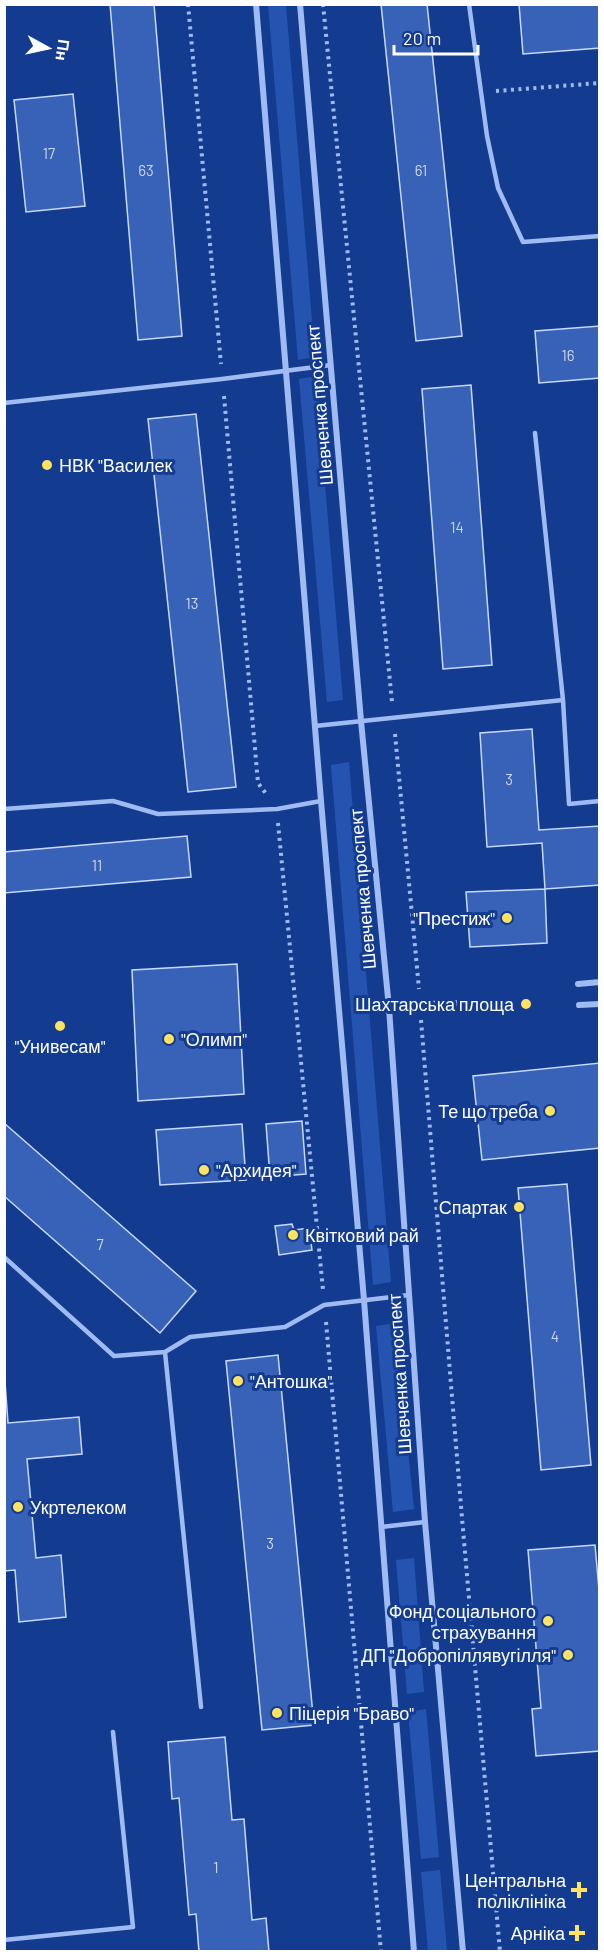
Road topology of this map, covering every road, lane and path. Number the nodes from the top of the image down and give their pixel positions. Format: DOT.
graph roads {
  1 [pos="188,4"];
  2 [pos="256,4"];
  3 [pos="300,4"];
  4 [pos="323,4"];
  5 [pos="469,4"];
  6 [pos="600,83"];
  7 [pos="481,93"];
  8 [pos="600,236"];
  9 [pos="331,365"];
  10 [pos="286,371"];
  11 [pos="222,380"];
  12 [pos="4,403"];
  13 [pos="535,433"];
  14 [pos="563,700"];
  15 [pos="394,717"];
  16 [pos="361,721"];
  17 [pos="315,726"];
  18 [pos="321,801"];
  19 [pos="600,801"];
  20 [pos="4,809"];
  21 [pos="277,809"];
  22 [pos="600,982"];
  23 [pos="578,984"];
  24 [pos="473,1003"];
  25 [pos="420,1004"];
  26 [pos="600,1004"];
  27 [pos="579,1005"];
  28 [pos="388,1008"];
  29 [pos="4,1257"];
  30 [pos="409,1295"];
  31 [pos="364,1300"];
  32 [pos="324,1305"];
  33 [pos="165,1352"];
  34 [pos="425,1522"];
  35 [pos="381,1527"];
  36 [pos="201,1707"];
  37 [pos="113,1732"];
  38 [pos="4,1940"];
  39 [pos="381,1952"];
  40 [pos="414,1952"];
  41 [pos="463,1952"];
  42 [pos="500,1952"];
  1 -- 11 [label="path"];
  2 -- 10 [label="street, Шевченка проспект"];
  3 -- 9 [label="street, Шевченка проспект"];
  4 -- 15 [label="path"];
  5 -- 7 [label="lane"];
  6 -- 7 [label="path"];
  7 -- 8 [label="lane"];
  9 -- 10 [label="lane"];
  9 -- 16 [label="street, Шевченка проспект"];
  10 -- 11 [label="lane"];
  10 -- 17 [label="street, Шевченка проспект"];
  11 -- 12 [label="lane"];
  11 -- 21 [label="path"];
  13 -- 14 [label="lane"];
  14 -- 15 [label="lane"];
  14 -- 19 [label="lane"];
  15 -- 16 [label="lane"];
  15 -- 25 [label="path"];
  16 -- 17 [label="lane"];
  16 -- 28 [label="street, Шевченка проспект"];
  17 -- 18 [label="street, Шевченка проспект"];
  18 -- 21 [label="lane"];
  18 -- 31 [label="street, Шевченка проспект"];
  20 -- 21 [label="lane"];
  21 -- 32 [label="path"];
  22 -- 23 [label="street"];
  24 -- 25 [label="street"];
  25 -- 28 [label="street"];
  25 -- 42 [label="path"];
  26 -- 27 [label="street"];
  28 -- 30 [label="street, Шевченка проспект"];
  29 -- 33 [label="lane"];
  30 -- 31 [label="lane"];
  30 -- 34 [label="street, Шевченка проспект"];
  31 -- 32 [label="lane"];
  31 -- 35 [label="street, Шевченка проспект"];
  32 -- 33 [label="lane"];
  32 -- 39 [label="path"];
  33 -- 36 [label="lane"];
  34 -- 35 [label="lane"];
  34 -- 41 [label="street, Шевченка проспект"];
  35 -- 40 [label="street, Шевченка проспект"];
  37 -- 38 [label="lane"];
}
